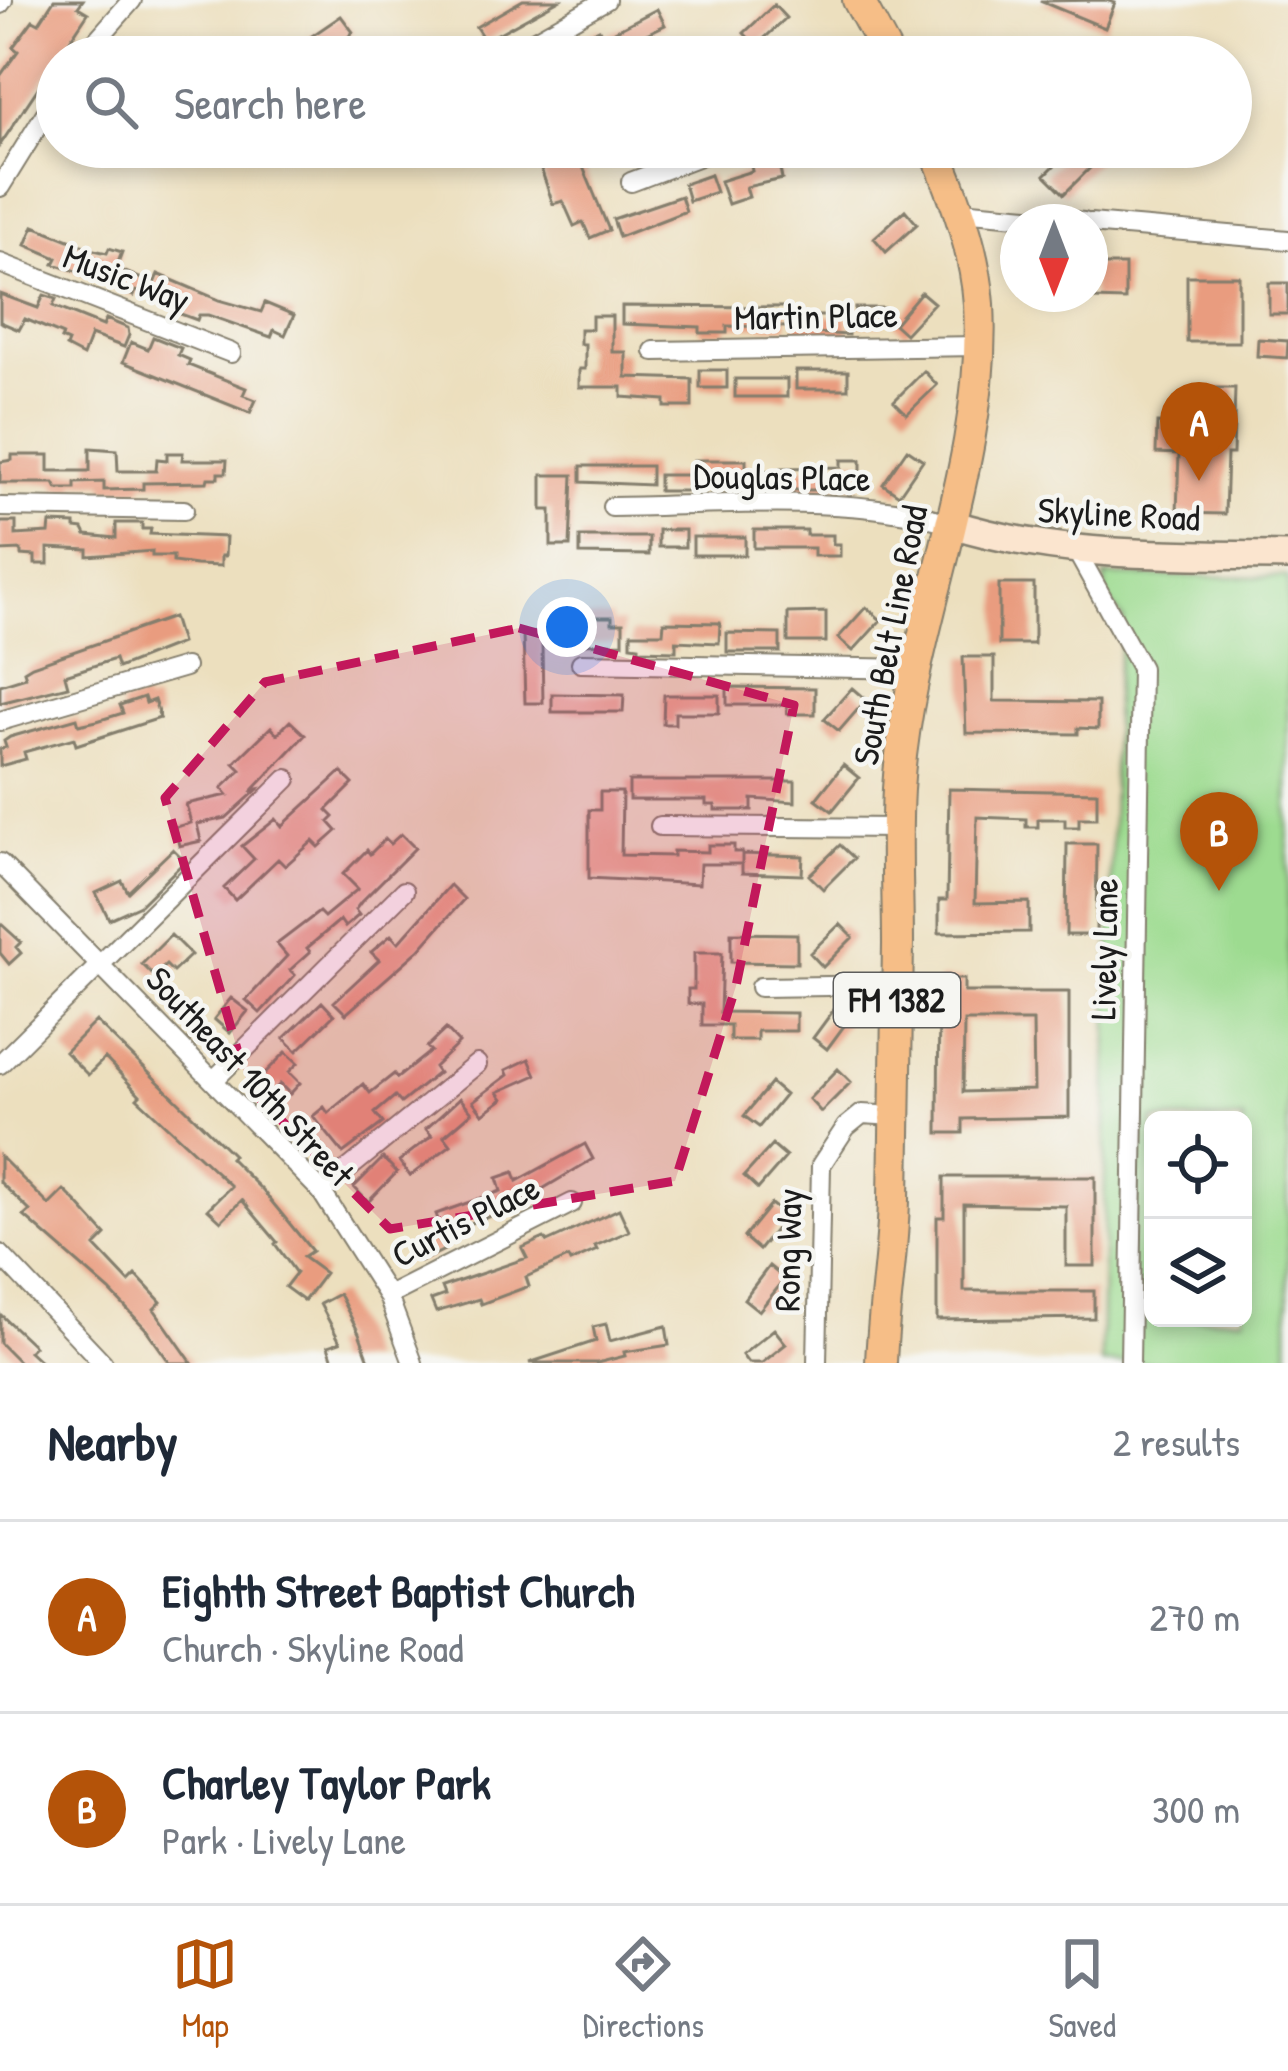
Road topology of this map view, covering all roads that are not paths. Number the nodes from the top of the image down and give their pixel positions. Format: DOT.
graph roads {
  1 [pos="132,0"];
  2 [pos="606,0"];
  3 [pos="858,0"];
  4 [pos="100,36"];
  5 [pos="542,36"];
  6 [pos="878,36"];
  7 [pos="36,129"];
  8 [pos="668,168"];
  9 [pos="943,168"];
  10 [pos="631,182"];
  11 [pos="0,187"];
  12 [pos="960,211"];
  13 [pos="1000,214"];
  14 [pos="1108,224"];
  15 [pos="1288,240"];
  16 [pos="0,263"];
  17 [pos="979,346"];
  18 [pos="654,351"];
  19 [pos="231,353"];
  20 [pos="0,507"];
  21 [pos="612,507"];
  22 [pos="184,510"];
  23 [pos="949,524"];
  24 [pos="1077,552"];
  25 [pos="1288,556"];
  26 [pos="581,663"];
  27 [pos="185,667"];
  28 [pos="915,669"];
  29 [pos="0,721"];
  30 [pos="287,779"];
  31 [pos="660,826"];
  32 [pos="898,828"];
  33 [pos="0,863"];
  34 [pos="404,891"];
  35 [pos="101,964"];
  36 [pos="897,985"];
  37 [pos="760,987"];
  38 [pos="0,1064"];
  39 [pos="477,1064"];
  40 [pos="215,1079"];
  41 [pos="895,1116"];
  42 [pos="321,1191"];
  43 [pos="572,1203"];
  44 [pos="0,1254"];
  45 [pos="388,1296"];
  46 [pos="103,1363"];
  47 [pos="413,1363"];
  48 [pos="818,1363"];
  49 [pos="881,1363"];
  50 [pos="1130,1363"];
  1 -- 4 [label="street"];
  2 -- 5 [label="street"];
  3 -- 6 [label="main road"];
  7 -- 11 [label="street"];
  8 -- 10 [label="street"];
  9 -- 12 [label="main road, South Belt Line Road / FM 1382"];
  12 -- 13 [label="street"];
  12 -- 17 [label="main road, South Belt Line Road / FM 1382"];
  14 -- 15 [label="street"];
  16 -- 19 [label="street, Music Way"];
  17 -- 18 [label="street, Martin Place"];
  17 -- 23 [label="main road, South Belt Line Road / FM 1382"];
  20 -- 22 [label="street"];
  21 -- 23 [label="street, Douglas Place"];
  23 -- 24 [label="street, Skyline Road"];
  23 -- 28 [label="main road, South Belt Line Road / FM 1382"];
  24 -- 25 [label="street, Skyline Road"];
  24 -- 50 [label="street, Lively Lane"];
  26 -- 28 [label="street"];
  27 -- 29 [label="street"];
  28 -- 32 [label="main road, South Belt Line Road / FM 1382"];
  30 -- 35 [label="street"];
  31 -- 32 [label="street"];
  32 -- 36 [label="main road, South Belt Line Road / FM 1382"];
  33 -- 35 [label="street, Southeast 10th Street"];
  34 -- 40 [label="street"];
  35 -- 38 [label="street"];
  35 -- 40 [label="street, Southeast 10th Street"];
  36 -- 37 [label="street"];
  36 -- 41 [label="main road, South Belt Line Road / FM 1382"];
  39 -- 42 [label="street"];
  40 -- 42 [label="street, Southeast 10th Street"];
  41 -- 48 [label="street, Rong Way"];
  41 -- 49 [label="main road, South Belt Line Road / FM 1382"];
  42 -- 45 [label="street, Southeast 10th Street"];
  43 -- 45 [label="street, Curtis Place"];
  44 -- 46 [label="street"];
  45 -- 47 [label="street, Southeast 10th Street"];
}
